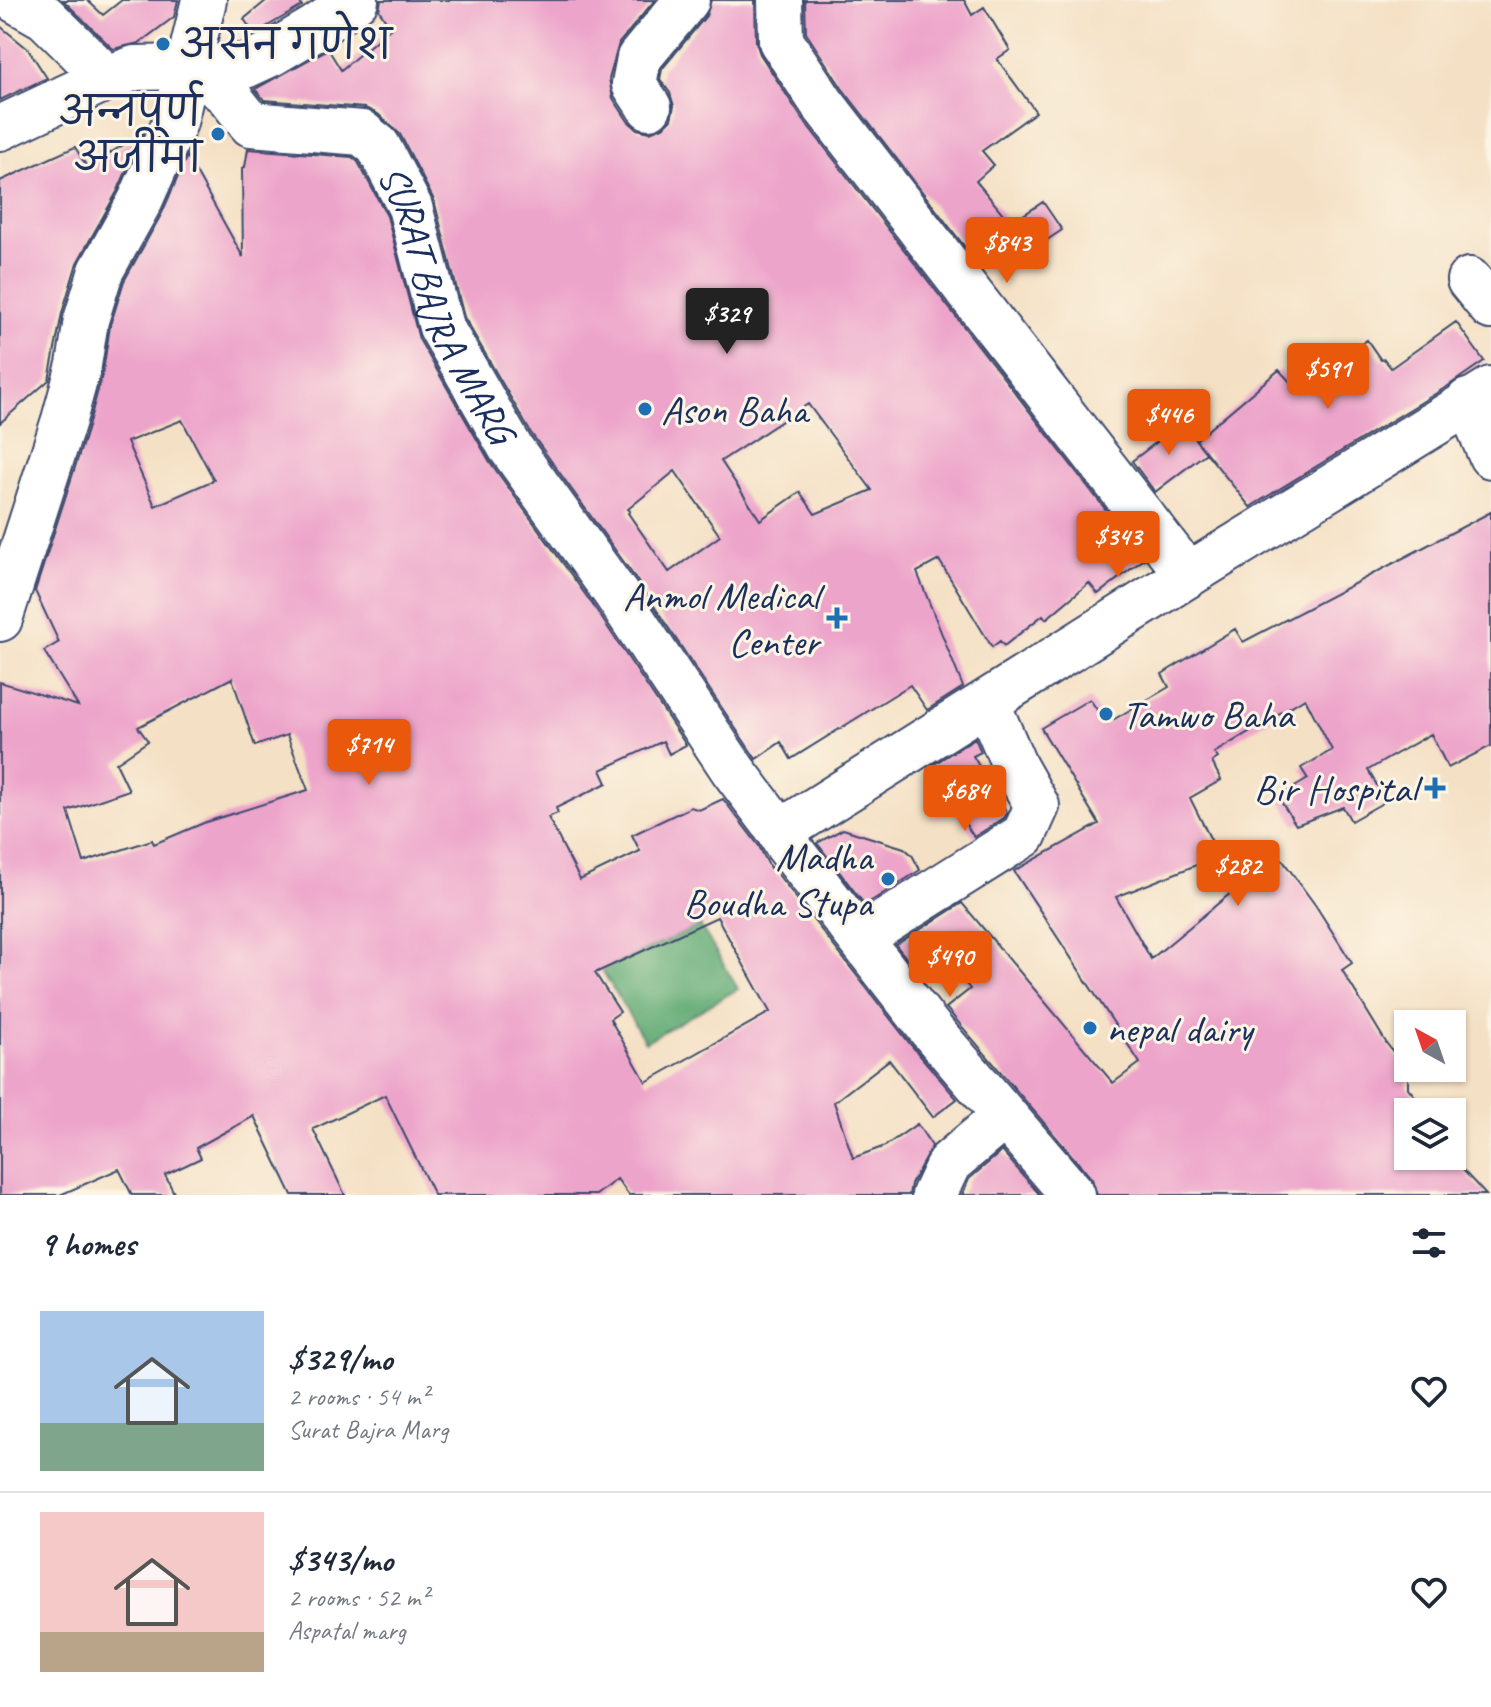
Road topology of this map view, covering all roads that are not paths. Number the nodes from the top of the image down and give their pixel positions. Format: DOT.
graph roads {
  1 [pos="15,0"];
  2 [pos="204,0"];
  3 [pos="356,0"];
  4 [pos="687,0"];
  5 [pos="780,0"];
  6 [pos="190,66"];
  7 [pos="107,78"];
  8 [pos="649,107"];
  9 [pos="0,128"];
  10 [pos="1479,395"];
  11 [pos="1491,456"];
  12 [pos="1188,575"];
  13 [pos="0,619"];
  14 [pos="987,702"];
  15 [pos="780,832"];
  16 [pos="860,938"];
  17 [pos="1005,1116"];
  18 [pos="934,1195"];
  19 [pos="1073,1195"];
  1 -- 7 [label="street"];
  2 -- 6 [label="street"];
  3 -- 6 [label="street"];
  4 -- 8 [label="street"];
  5 -- 12 [label="street"];
  6 -- 7 [label="street"];
  6 -- 13 [label="street"];
  6 -- 15 [label="street, SURAT BAJRA MARG"];
  7 -- 9 [label="street"];
  10 -- 11 [label="street"];
  10 -- 12 [label="street"];
  12 -- 14 [label="street"];
  14 -- 15 [label="street"];
  14 -- 16 [label="street"];
  15 -- 16 [label="street, SURAT BAJRA MARG"];
  16 -- 17 [label="street, SURAT BAJRA MARG"];
  17 -- 18 [label="street"];
  17 -- 19 [label="street, SURAT BAJRA MARG"];
}
